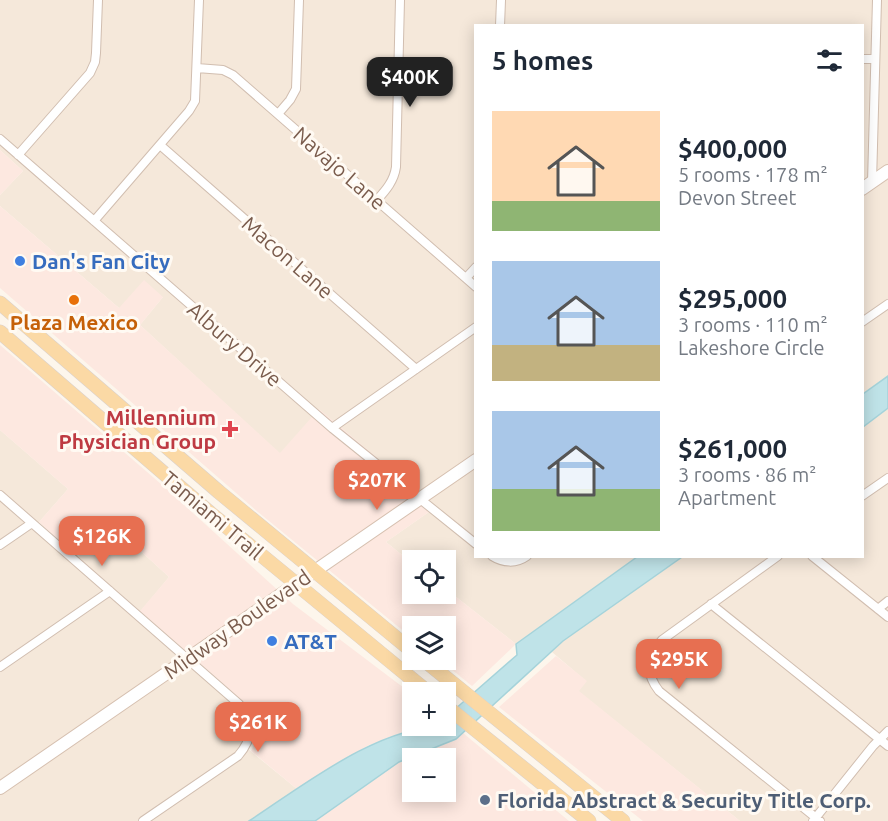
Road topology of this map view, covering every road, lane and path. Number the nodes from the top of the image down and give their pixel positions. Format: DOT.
graph roads {
  1 [pos="98,0"];
  2 [pos="198,0"];
  3 [pos="299,0"];
  4 [pos="400,0"];
  5 [pos="501,0"];
  6 [pos="877,0"];
  7 [pos="500,24"];
  8 [pos="864,59"];
  9 [pos="875,59"];
  10 [pos="197,68"];
  11 [pos="278,114"];
  12 [pos="0,139"];
  13 [pos="160,145"];
  14 [pos="18,155"];
  15 [pos="888,171"];
  16 [pos="867,186"];
  17 [pos="376,200"];
  18 [pos="94,221"];
  19 [pos="474,269"];
  20 [pos="466,278"];
  21 [pos="474,285"];
  22 [pos="0,303"];
  23 [pos="888,304"];
  24 [pos="864,321"];
  25 [pos="474,328"];
  26 [pos="0,333"];
  27 [pos="416,369"];
  28 [pos="332,428"];
  29 [pos="474,461"];
  30 [pos="888,477"];
  31 [pos="0,495"];
  32 [pos="864,495"];
  33 [pos="420,499"];
  34 [pos="32,523"];
  35 [pos="474,542"];
  36 [pos="0,544"];
  37 [pos="496,558"];
  38 [pos="524,558"];
  39 [pos="775,558"];
  40 [pos="815,558"];
  41 [pos="313,571"];
  42 [pos="294,584"];
  43 [pos="110,591"];
  44 [pos="888,602"];
  45 [pos="711,604"];
  46 [pos="878,609"];
  47 [pos="888,617"];
  48 [pos="402,643"];
  49 [pos="187,658"];
  50 [pos="0,666"];
  51 [pos="436,670"];
  52 [pos="415,682"];
  53 [pos="456,714"];
  54 [pos="888,731"];
  55 [pos="879,739"];
  56 [pos="888,746"];
  57 [pos="0,788"];
  58 [pos="816,820"];
  59 [pos="143,821"];
  60 [pos="589,821"];
  61 [pos="623,821"];
  1 -- 14 [label="street"];
  2 -- 10 [label="street"];
  3 -- 11 [label="street"];
  4 -- 17 [label="street"];
  5 -- 7 [label="street"];
  6 -- 9 [label="street"];
  8 -- 9 [label="street"];
  9 -- 16 [label="street"];
  10 -- 11 [label="street, Navajo Lane"];
  10 -- 13 [label="street"];
  11 -- 17 [label="street, Navajo Lane"];
  12 -- 14 [label="street, Albury Drive"];
  13 -- 18 [label="street"];
  13 -- 27 [label="street, Macon Lane"];
  14 -- 18 [label="street, Albury Drive"];
  15 -- 16 [label="street"];
  17 -- 20 [label="street, Navajo Lane"];
  18 -- 28 [label="street, Albury Drive"];
  19 -- 20 [label="street"];
  20 -- 21 [label="street, Navajo Lane"];
  22 -- 41 [label="main road, Tamiami Trail"];
  23 -- 24 [label="street"];
  25 -- 27 [label="street"];
  26 -- 42 [label="main road, Tamiami Trail"];
  27 -- 28 [label="street"];
  28 -- 33 [label="street, Albury Drive"];
  29 -- 33 [label="street, Midway Boulevard"];
  30 -- 32 [label="street"];
  31 -- 34 [label="street"];
  33 -- 35 [label="street, Albury Drive"];
  33 -- 41 [label="street, Midway Boulevard"];
  34 -- 36 [label="street"];
  34 -- 43 [label="street"];
  37 -- 38 [label="street"];
  39 -- 45 [label="street"];
  40 -- 46 [label="street"];
  41 -- 42 [label="street, Midway Boulevard"];
  41 -- 48 [label="main road, Tamiami Trail"];
  42 -- 49 [label="street, Midway Boulevard"];
  42 -- 52 [label="main road, Tamiami Trail"];
  43 -- 49 [label="street"];
  43 -- 50 [label="street"];
  44 -- 46 [label="street"];
  45 -- 55 [label="street"];
  45 -- 58 [label="street"];
  46 -- 47 [label="street"];
  49 -- 57 [label="street, Midway Boulevard"];
  49 -- 59 [label="street"];
  51 -- 61 [label="main road"];
  53 -- 60 [label="main road"];
  54 -- 55 [label="street"];
  55 -- 56 [label="street"];
  55 -- 58 [label="street"];
}
